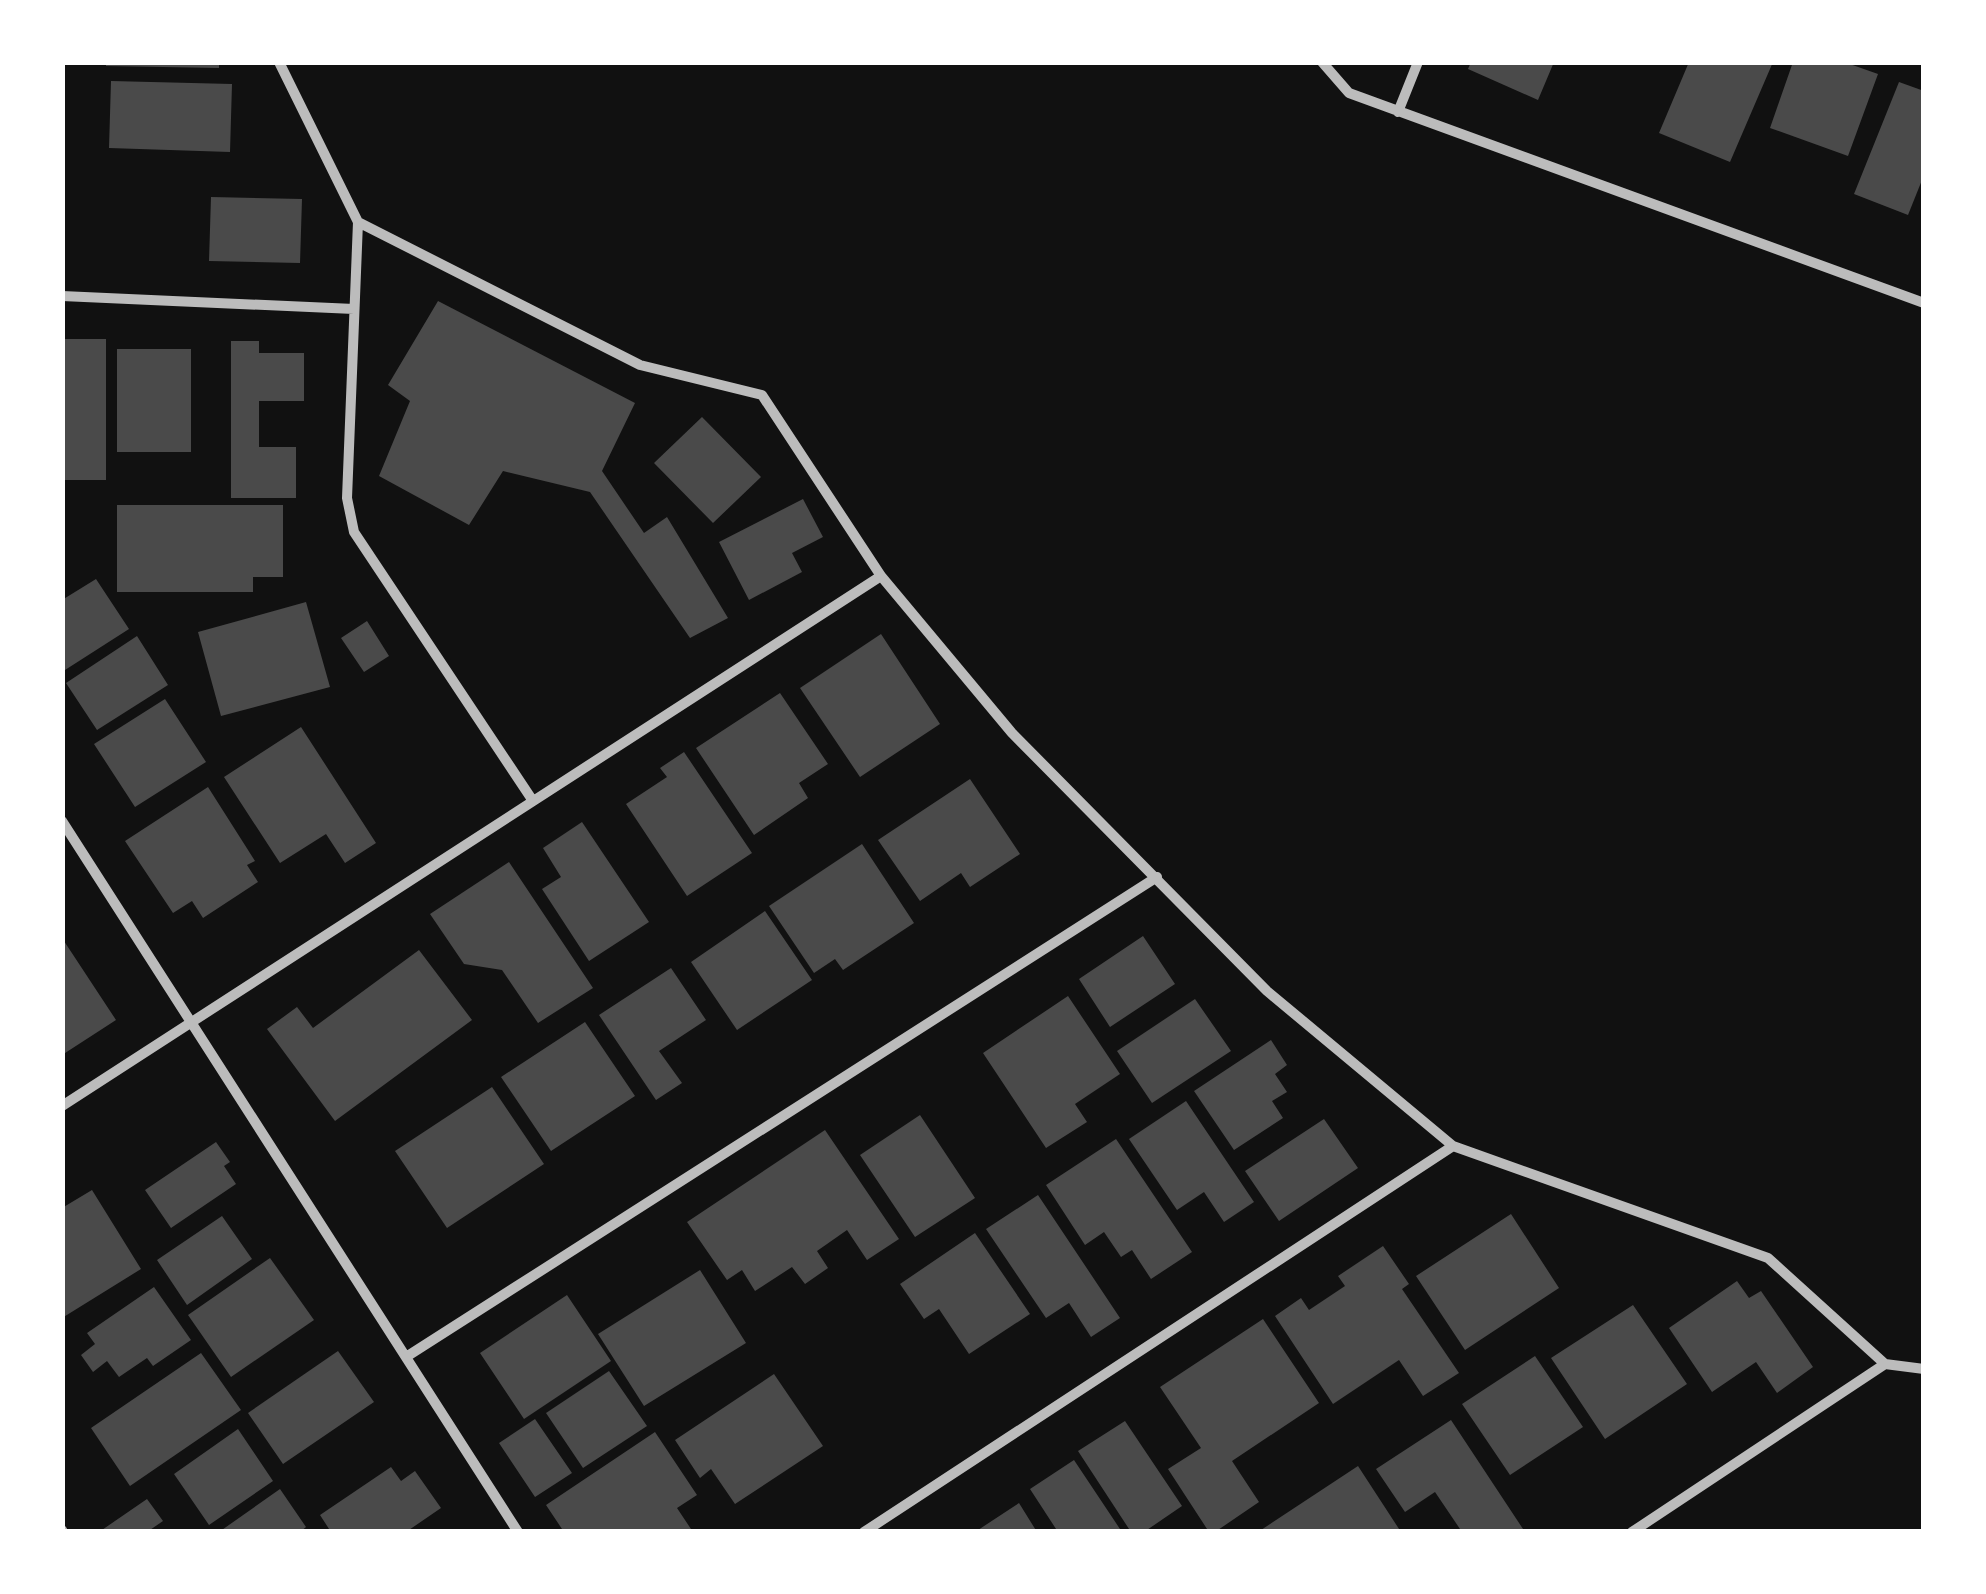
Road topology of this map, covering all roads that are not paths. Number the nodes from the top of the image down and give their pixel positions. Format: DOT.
graph roads {
  1 [pos="279,62"];
  2 [pos="1322,62"];
  3 [pos="1418,62"];
  4 [pos="1398,112"];
  5 [pos="358,222"];
  6 [pos="62,296"];
  7 [pos="1924,303"];
  8 [pos="354,309"];
  9 [pos="881,576"];
  10 [pos="533,801"];
  11 [pos="62,820"];
  12 [pos="1157,877"];
  13 [pos="192,1022"];
  14 [pos="62,1106"];
  15 [pos="1453,1146"];
  16 [pos="406,1357"];
  17 [pos="1885,1364"];
  18 [pos="1924,1369"];
  19 [pos="518,1532"];
  20 [pos="864,1532"];
  21 [pos="1632,1532"];
  1 -- 5 [label="street"];
  2 -- 4 [label="street"];
  3 -- 4 [label="street"];
  4 -- 7 [label="street"];
  5 -- 8 [label="street"];
  5 -- 9 [label="street"];
  6 -- 8 [label="street"];
  8 -- 10 [label="street"];
  9 -- 10 [label="street"];
  9 -- 12 [label="street"];
  10 -- 13 [label="street"];
  11 -- 13 [label="street"];
  12 -- 15 [label="street"];
  12 -- 16 [label="street"];
  13 -- 14 [label="street"];
  13 -- 16 [label="street"];
  15 -- 17 [label="street"];
  15 -- 20 [label="street"];
  16 -- 19 [label="street"];
  17 -- 18 [label="street"];
  17 -- 21 [label="street"];
}
